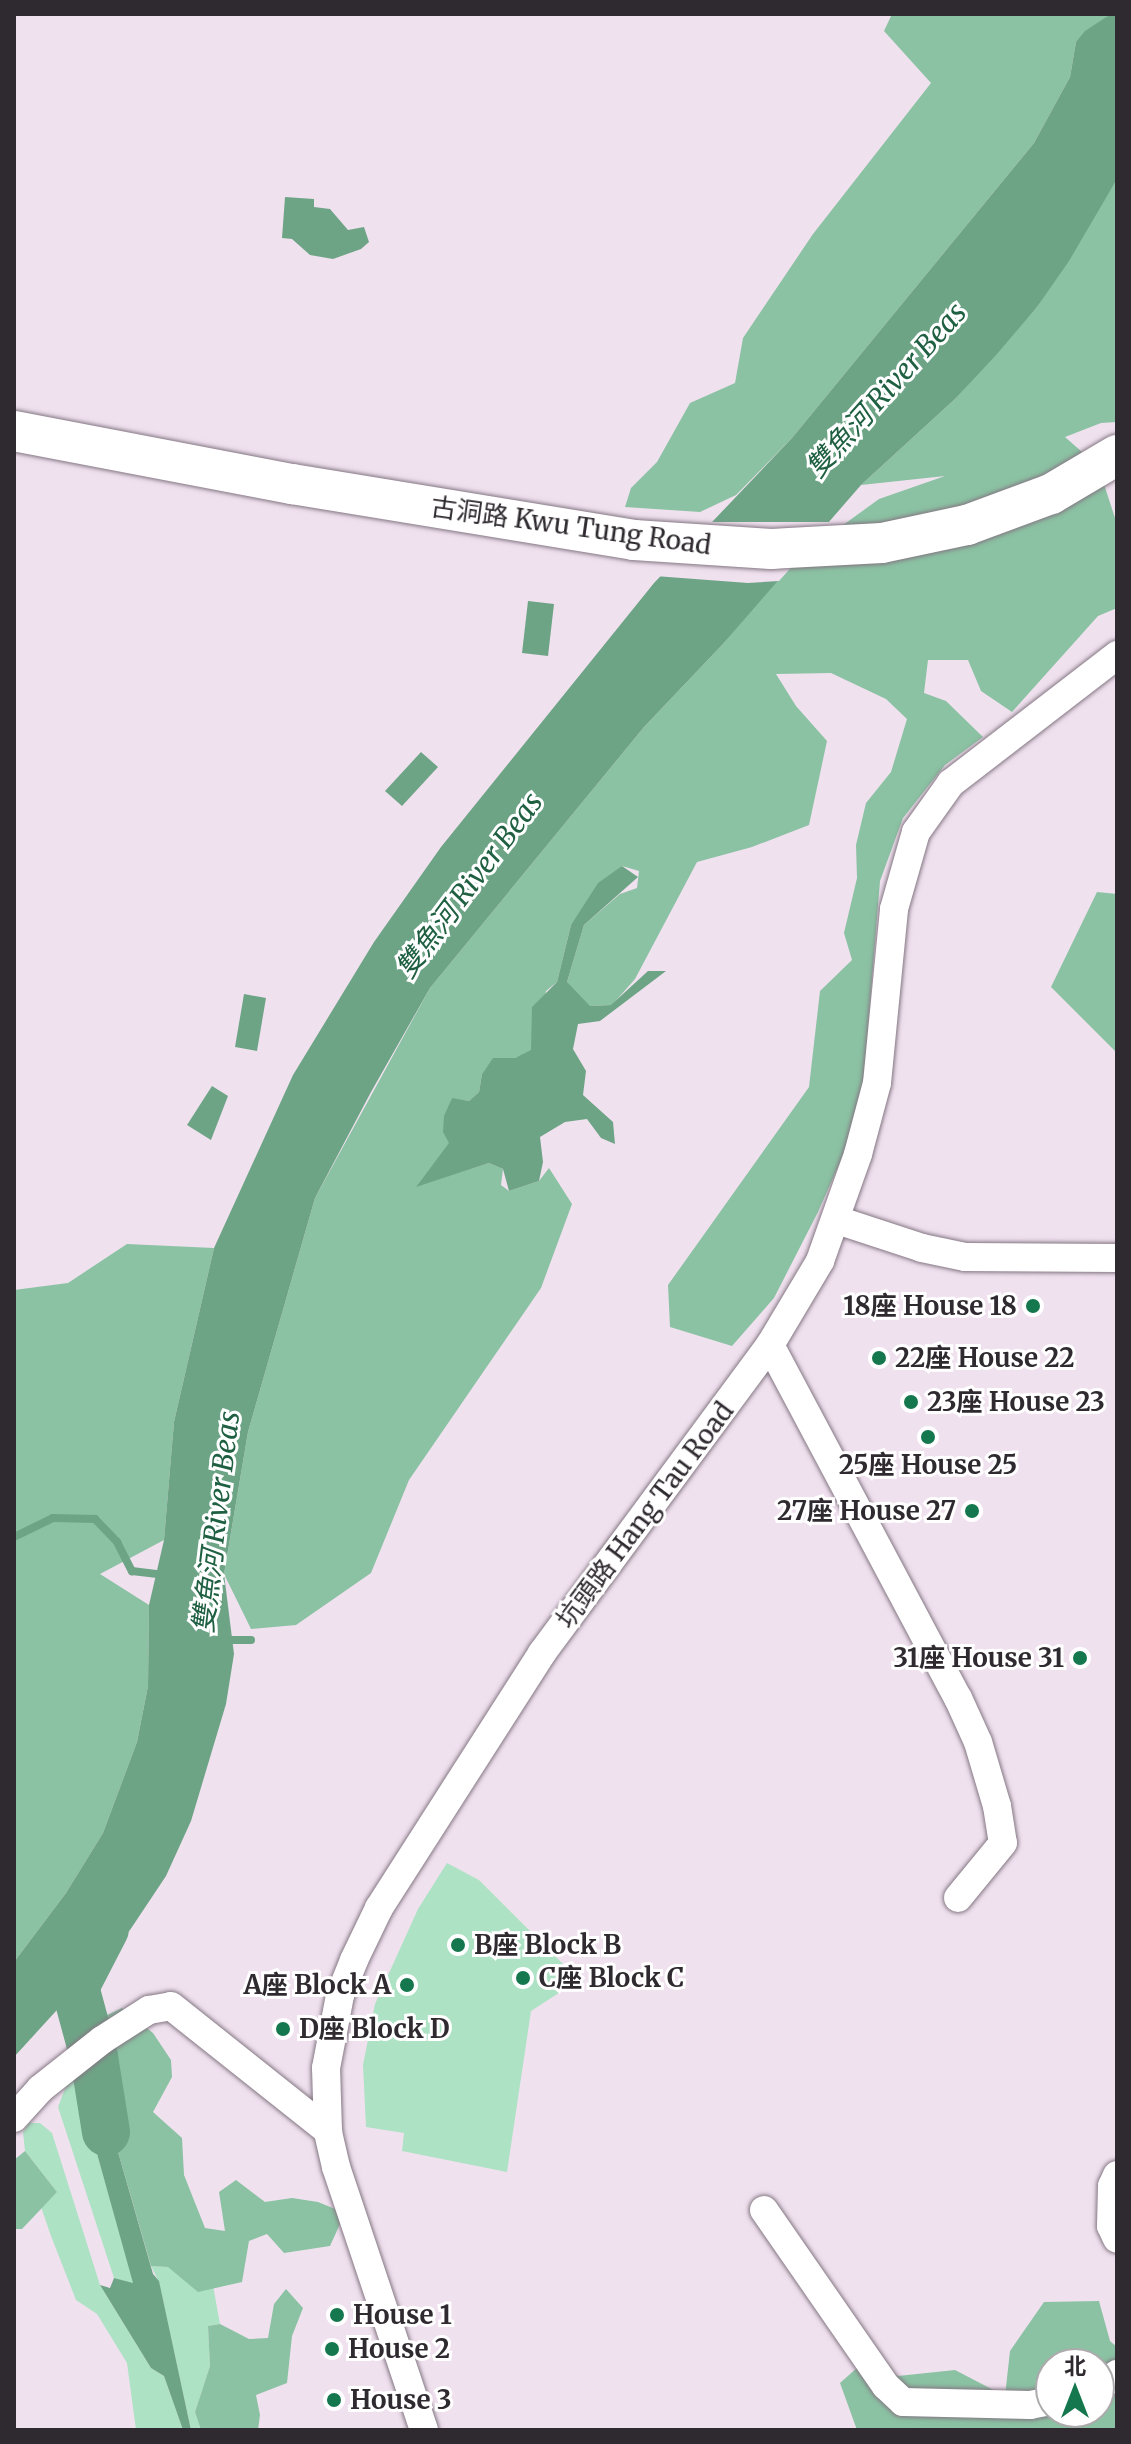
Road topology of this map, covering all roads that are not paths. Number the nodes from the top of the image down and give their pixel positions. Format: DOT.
graph roads {
  1 [pos="14,431"];
  2 [pos="1117,457"];
  3 [pos="1117,655"];
  4 [pos="837,1220"];
  5 [pos="1117,1258"];
  6 [pos="770,1345"];
  7 [pos="958,1898"];
  8 [pos="14,2118"];
  9 [pos="328,2131"];
  10 [pos="1117,2175"];
  11 [pos="764,2210"];
  12 [pos="1117,2239"];
  13 [pos="1035,2404"];
  14 [pos="424,2430"];
  1 -- 2 [label="street, 古洞路 Kwu Tung Road"];
  3 -- 4 [label="street, 坑頭路 Hang Tau Road"];
  4 -- 5 [label="street"];
  4 -- 6 [label="street, 坑頭路 Hang Tau Road"];
  6 -- 7 [label="street"];
  6 -- 9 [label="street, 坑頭路 Hang Tau Road"];
  8 -- 9 [label="street"];
  9 -- 14 [label="street, 坑頭路 Hang Tau Road"];
  10 -- 12 [label="street"];
  11 -- 13 [label="street"];
}
